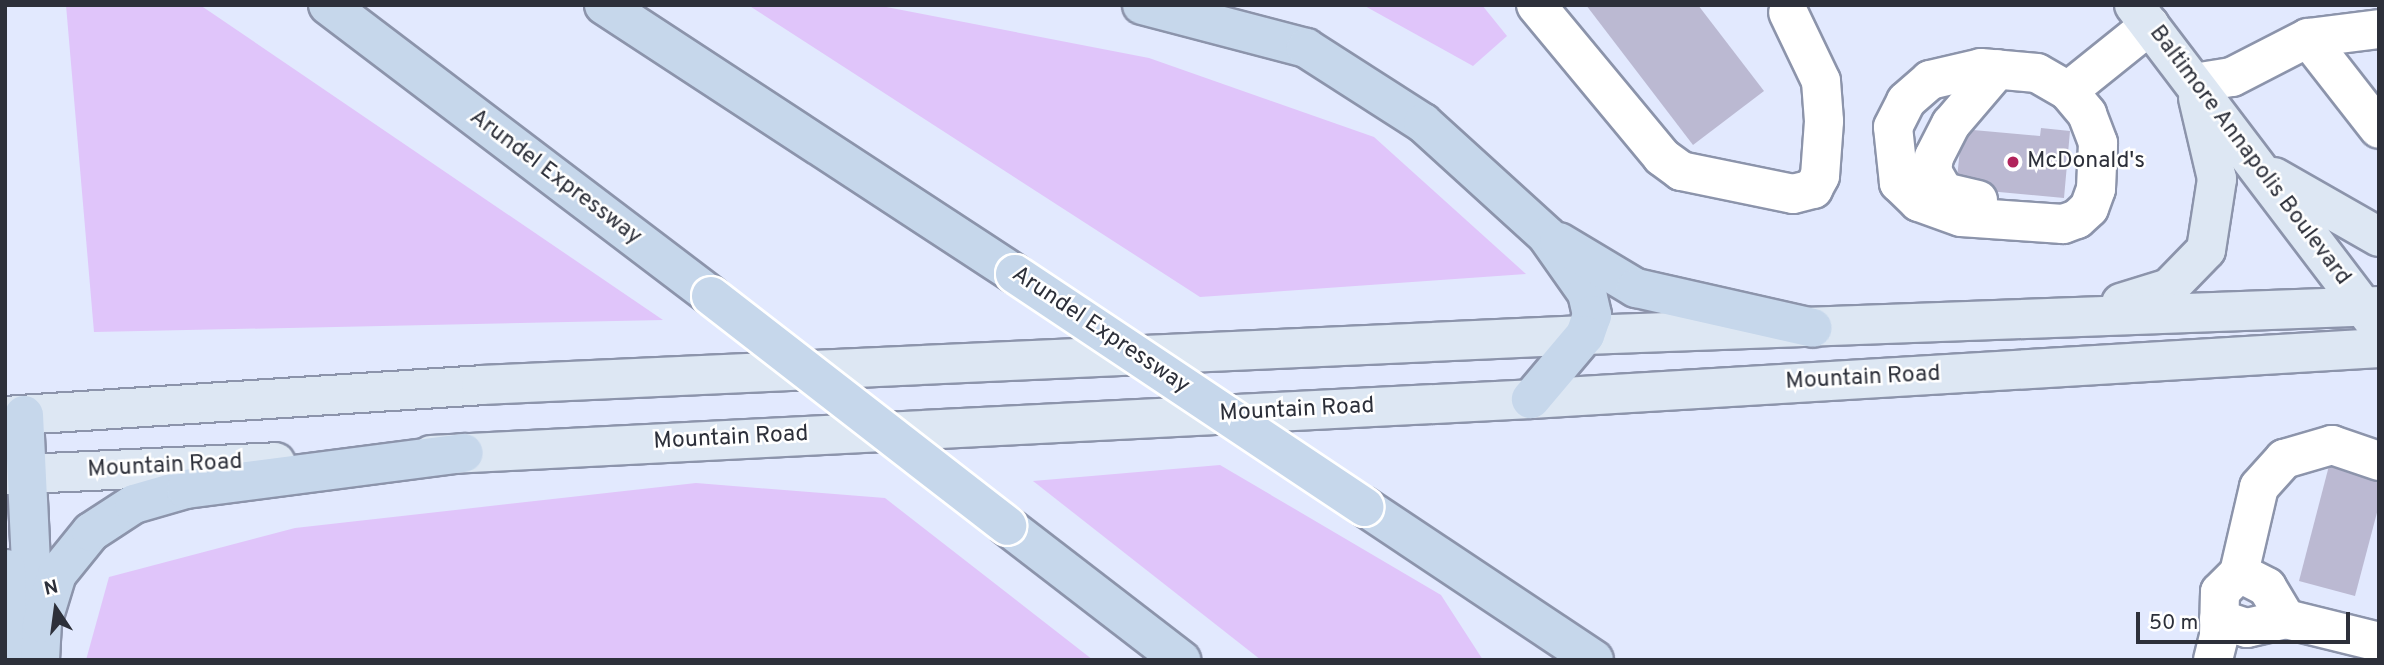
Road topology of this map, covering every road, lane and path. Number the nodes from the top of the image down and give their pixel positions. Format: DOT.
graph roads {
  1 [pos="328,5"];
  2 [pos="604,5"];
  3 [pos="1142,5"];
  4 [pos="1536,5"];
  5 [pos="1784,8"];
  6 [pos="2142,15"];
  7 [pos="2379,29"];
  8 [pos="2308,38"];
  9 [pos="1998,69"];
  10 [pos="2194,83"];
  11 [pos="2068,91"];
  12 [pos="2379,129"];
  13 [pos="2260,169"];
  14 [pos="2065,223"];
  15 [pos="1547,236"];
  16 [pos="2379,237"];
  17 [pos="2374,313"];
  18 [pos="2072,318"];
  19 [pos="1812,328"];
  20 [pos="1585,335"];
  21 [pos="2379,348"];
  22 [pos="1531,399"];
  23 [pos="15,416"];
  24 [pos="464,453"];
  25 [pos="2379,461"];
  26 [pos="12,476"];
  27 [pos="2239,573"];
  28 [pos="2286,618"];
  29 [pos="2220,619"];
  30 [pos="2379,642"];
  31 [pos="7,660"];
  32 [pos="38,660"];
  33 [pos="1181,660"];
  34 [pos="1594,660"];
  35 [pos="2213,660"];
  1 -- 33 [label="highway, Arundel Expressway, bridge"];
  2 -- 34 [label="highway, Arundel Expressway, bridge"];
  3 -- 15 [label="highway"];
  4 -- 5 [label="lane"];
  6 -- 10 [label="main road, Baltimore Annapolis Boulevard"];
  6 -- 11 [label="lane"];
  7 -- 8 [label="lane"];
  8 -- 10 [label="lane"];
  8 -- 12 [label="lane"];
  9 -- 11 [label="lane"];
  9 -- 14 [label="lane"];
  9 -- 14 [label="lane"];
  10 -- 13 [label="main road, Baltimore Annapolis Boulevard"];
  10 -- 18 [label="main road"];
  11 -- 14 [label="lane"];
  13 -- 16 [label="main road"];
  13 -- 17 [label="main road, Baltimore Annapolis Boulevard"];
  15 -- 19 [label="highway"];
  15 -- 20 [label="highway"];
  17 -- 18 [label="main road"];
  18 -- 19 [label="main road"];
  19 -- 20 [label="main road"];
  20 -- 22 [label="highway"];
  20 -- 23 [label="main road"];
  21 -- 22 [label="main road, Mountain Road"];
  22 -- 24 [label="main road, Mountain Road"];
  23 -- 26 [label="highway"];
  24 -- 26 [label="main road, Mountain Road"];
  24 -- 32 [label="highway"];
  25 -- 27 [label="lane"];
  26 -- 31 [label="highway"];
  26 -- 32 [label="highway"];
  27 -- 28 [label="lane"];
  27 -- 29 [label="lane"];
  28 -- 29 [label="lane"];
  28 -- 30 [label="lane"];
  29 -- 35 [label="lane"];
}
